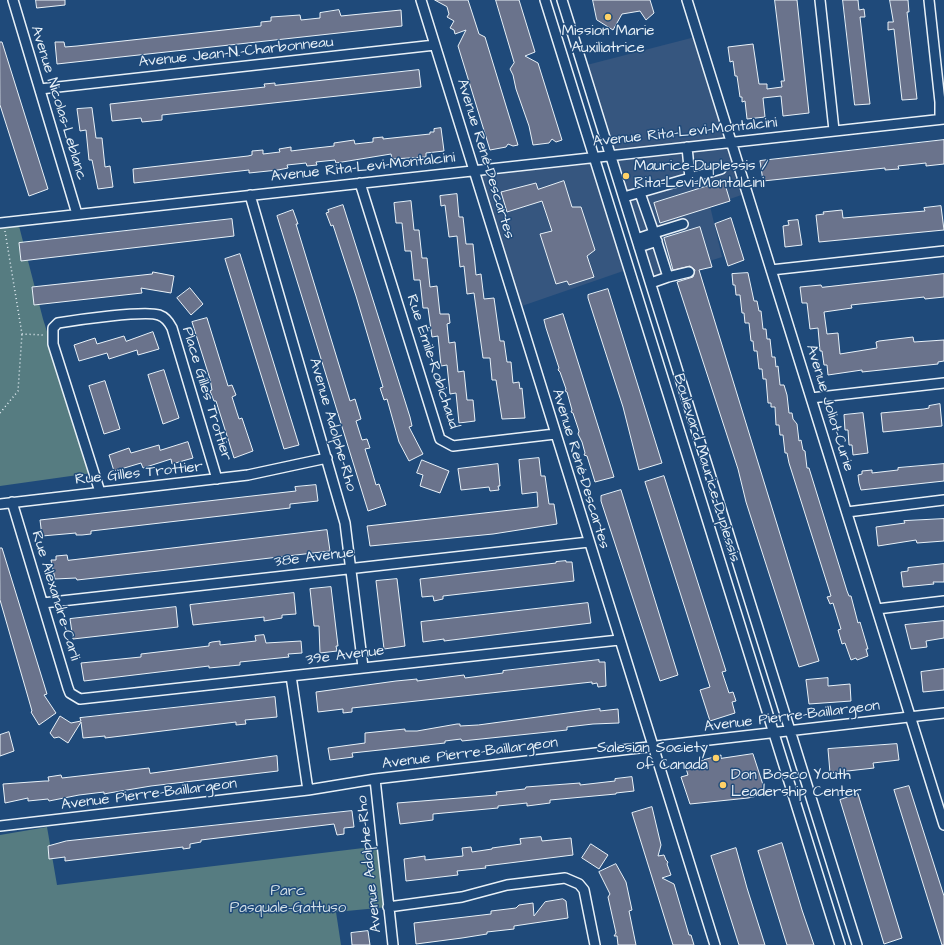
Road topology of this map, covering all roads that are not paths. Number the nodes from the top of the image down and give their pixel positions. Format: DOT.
graph roads {
  1 [pos="13,0"];
  2 [pos="421,0"];
  3 [pos="545,0"];
  4 [pos="562,0"];
  5 [pos="687,0"];
  6 [pos="820,0"];
  7 [pos="929,0"];
  8 [pos="435,45"];
  9 [pos="40,89"];
  10 [pos="942,119"];
  11 [pos="834,130"];
  12 [pos="732,142"];
  13 [pos="687,147"];
  14 [pos="612,156"];
  15 [pos="595,158"];
  16 [pos="721,169"];
  17 [pos="473,170"];
  18 [pos="690,178"];
  19 [pos="360,183"];
  20 [pos="640,193"];
  21 [pos="250,195"];
  22 [pos="624,198"];
  23 [pos="77,214"];
  24 [pos="2,222"];
  25 [pos="683,224"];
  26 [pos="656,237"];
  27 [pos="638,243"];
  28 [pos="944,251"];
  29 [pos="771,270"];
  30 [pos="689,272"];
  31 [pos="668,278"];
  32 [pos="651,283"];
  33 [pos="944,383"];
  34 [pos="811,398"];
  35 [pos="555,434"];
  36 [pos="327,458"];
  37 [pos="217,479"];
  38 [pos="100,492"];
  39 [pos="944,500"];
  40 [pos="12,502"];
  41 [pos="0,504"];
  42 [pos="847,512"];
  43 [pos="588,542"];
  44 [pos="350,568"];
  45 [pos="944,601"];
  46 [pos="43,603"];
  47 [pos="877,609"];
  48 [pos="619,640"];
  49 [pos="363,667"];
  50 [pos="292,676"];
  51 [pos="74,697"];
  52 [pos="944,713"];
  53 [pos="910,717"];
  54 [pos="790,732"];
  55 [pos="774,734"];
  56 [pos="653,747"];
  57 [pos="375,779"];
  58 [pos="308,790"];
  59 [pos="944,824"];
  60 [pos="0,826"];
  61 [pos="388,907"];
  62 [pos="393,945"];
  63 [pos="595,945"];
  64 [pos="715,945"];
  65 [pos="840,945"];
  66 [pos="857,945"];
  1 -- 9 [label="street, Avenue Nicolas-Leblanc"];
  2 -- 8 [label="street, Avenue René-Descartes"];
  3 -- 15 [label="street, Boulevard Maurice-Duplessis"];
  4 -- 14 [label="street, Boulevard Maurice-Duplessis"];
  5 -- 12 [label="street, Avenue Joliot-Curie"];
  6 -- 11 [label="street"];
  7 -- 10 [label="street"];
  8 -- 9 [label="street, Avenue Jean-N.-Charbonneau"];
  8 -- 17 [label="street, Avenue René-Descartes"];
  9 -- 23 [label="street, Avenue Nicolas-Leblanc"];
  10 -- 11 [label="street, Avenue Rita-Levi-Montalcini"];
  11 -- 12 [label="street, Avenue Rita-Levi-Montalcini"];
  12 -- 13 [label="street, Avenue Rita-Levi-Montalcini"];
  12 -- 29 [label="street, Avenue Joliot-Curie"];
  13 -- 14 [label="street, Avenue Rita-Levi-Montalcini"];
  13 -- 18 [label="street"];
  14 -- 15 [label="street, Avenue Rita-Levi-Montalcini"];
  14 -- 22 [label="street, Boulevard Maurice-Duplessis"];
  15 -- 17 [label="street, Avenue Rita-Levi-Montalcini"];
  15 -- 55 [label="street, Boulevard Maurice-Duplessis"];
  16 -- 18 [label="street"];
  17 -- 19 [label="street, Avenue Rita-Levi-Montalcini"];
  17 -- 35 [label="street, Avenue René-Descartes"];
  18 -- 20 [label="street"];
  19 -- 21 [label="street, Avenue Rita-Levi-Montalcini"];
  19 -- 35 [label="street, Rue Émile-Robichaud"];
  20 -- 22 [label="street"];
  20 -- 26 [label="street"];
  21 -- 23 [label="street, Avenue Rita-Levi-Montalcini"];
  21 -- 36 [label="street, Avenue Adolphe-Rho"];
  22 -- 27 [label="street, Boulevard Maurice-Duplessis"];
  23 -- 24 [label="street, Avenue Rita-Levi-Montalcini"];
  25 -- 26 [label="street"];
  26 -- 27 [label="street"];
  26 -- 31 [label="street"];
  27 -- 32 [label="street, Boulevard Maurice-Duplessis"];
  28 -- 29 [label="street"];
  29 -- 34 [label="street, Avenue Joliot-Curie"];
  30 -- 31 [label="street"];
  31 -- 32 [label="street"];
  32 -- 54 [label="street, Boulevard Maurice-Duplessis"];
  33 -- 34 [label="street"];
  34 -- 42 [label="street, Avenue Joliot-Curie"];
  35 -- 43 [label="street, Avenue René-Descartes"];
  36 -- 37 [label="street, Rue Gilles Trottier"];
  36 -- 44 [label="street, Avenue Adolphe-Rho"];
  37 -- 38 [label="street, Rue Gilles Trottier"];
  37 -- 38 [label="street, Place Gilles Trottier"];
  38 -- 40 [label="street, Rue Gilles Trottier"];
  39 -- 42 [label="street"];
  40 -- 41 [label="street, Rue Gilles Trottier"];
  40 -- 46 [label="street, Rue Alexandre-Carli"];
  42 -- 47 [label="street, Avenue Joliot-Curie"];
  43 -- 44 [label="street, 38e Avenue"];
  43 -- 48 [label="street, Avenue René-Descartes"];
  44 -- 46 [label="street, 38e Avenue"];
  44 -- 49 [label="street, Avenue Adolphe-Rho"];
  45 -- 47 [label="street"];
  46 -- 51 [label="street, Rue Alexandre-Carli"];
  47 -- 53 [label="street, Avenue Joliot-Curie"];
  48 -- 49 [label="street, 39e Avenue"];
  48 -- 56 [label="street, Avenue René-Descartes"];
  49 -- 50 [label="street, 39e Avenue"];
  50 -- 51 [label="street, 39e Avenue"];
  50 -- 58 [label="street"];
  52 -- 53 [label="street, Avenue Pierre-Baillargeon"];
  53 -- 54 [label="street, Avenue Pierre-Baillargeon"];
  53 -- 59 [label="street, Avenue Joliot-Curie"];
  54 -- 55 [label="street, Avenue Pierre-Baillargeon"];
  54 -- 66 [label="street, Boulevard Maurice-Duplessis"];
  55 -- 56 [label="street, Avenue Pierre-Baillargeon"];
  55 -- 65 [label="street, Boulevard Maurice-Duplessis"];
  56 -- 57 [label="street, Avenue Pierre-Baillargeon"];
  56 -- 64 [label="street, Avenue René-Descartes"];
  57 -- 58 [label="street, Avenue Pierre-Baillargeon"];
  57 -- 61 [label="street, Avenue Adolphe-Rho"];
  58 -- 60 [label="street, Avenue Pierre-Baillargeon"];
  61 -- 62 [label="street, Avenue Adolphe-Rho"];
  61 -- 63 [label="street"];
}
